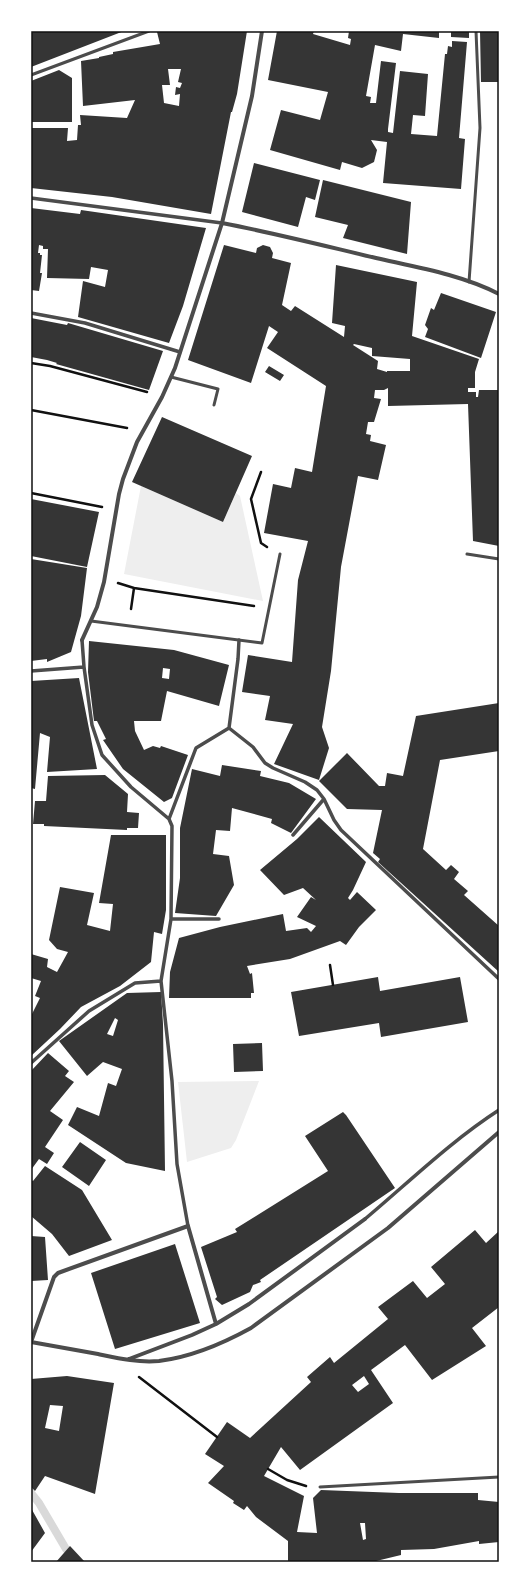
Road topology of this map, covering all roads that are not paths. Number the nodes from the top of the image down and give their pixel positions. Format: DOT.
graph roads {
  1 [pos="149,31"];
  2 [pos="262,31"];
  3 [pos="476,31"];
  4 [pos="31,75"];
  5 [pos="31,198"];
  6 [pos="222,223"];
  7 [pos="469,282"];
  8 [pos="499,294"];
  9 [pos="31,313"];
  10 [pos="180,352"];
  11 [pos="171,377"];
  12 [pos="214,405"];
  13 [pos="280,554"];
  14 [pos="467,554"];
  15 [pos="499,559"];
  16 [pos="91,621"];
  17 [pos="82,640"];
  18 [pos="240,640"];
  19 [pos="84,667"];
  20 [pos="31,671"];
  21 [pos="228,728"];
  22 [pos="324,799"];
  23 [pos="169,819"];
  24 [pos="293,835"];
  25 [pos="171,918"];
  26 [pos="218,919"];
  27 [pos="499,979"];
  28 [pos="161,981"];
  29 [pos="31,1063"];
  30 [pos="499,1110"];
  31 [pos="499,1132"];
  32 [pos="365,1219"];
  33 [pos="188,1226"];
  34 [pos="216,1324"];
  35 [pos="31,1342"];
  36 [pos="127,1360"];
  37 [pos="499,1477"];
  38 [pos="320,1488"];
  1 -- 4 [label="lane"];
  2 -- 6 [label="street"];
  3 -- 7 [label="lane"];
  5 -- 6 [label="street"];
  6 -- 7 [label="street"];
  6 -- 10 [label="street"];
  7 -- 8 [label="street"];
  9 -- 10 [label="street"];
  10 -- 11 [label="street"];
  11 -- 12 [label="lane"];
  11 -- 16 [label="street"];
  13 -- 18 [label="lane"];
  14 -- 15 [label="lane"];
  16 -- 17 [label="street"];
  16 -- 18 [label="lane"];
  17 -- 19 [label="street"];
  18 -- 21 [label="street"];
  19 -- 20 [label="street"];
  19 -- 23 [label="street"];
  21 -- 22 [label="street"];
  21 -- 23 [label="street"];
  22 -- 24 [label="street"];
  22 -- 27 [label="street"];
  23 -- 25 [label="street"];
  25 -- 26 [label="street"];
  25 -- 28 [label="street"];
  28 -- 29 [label="street"];
  28 -- 33 [label="street"];
  30 -- 32 [label="street"];
  31 -- 36 [label="street"];
  32 -- 34 [label="street"];
  33 -- 34 [label="street"];
  33 -- 35 [label="street"];
  34 -- 36 [label="street"];
  35 -- 36 [label="street"];
  37 -- 38 [label="lane"];
}
